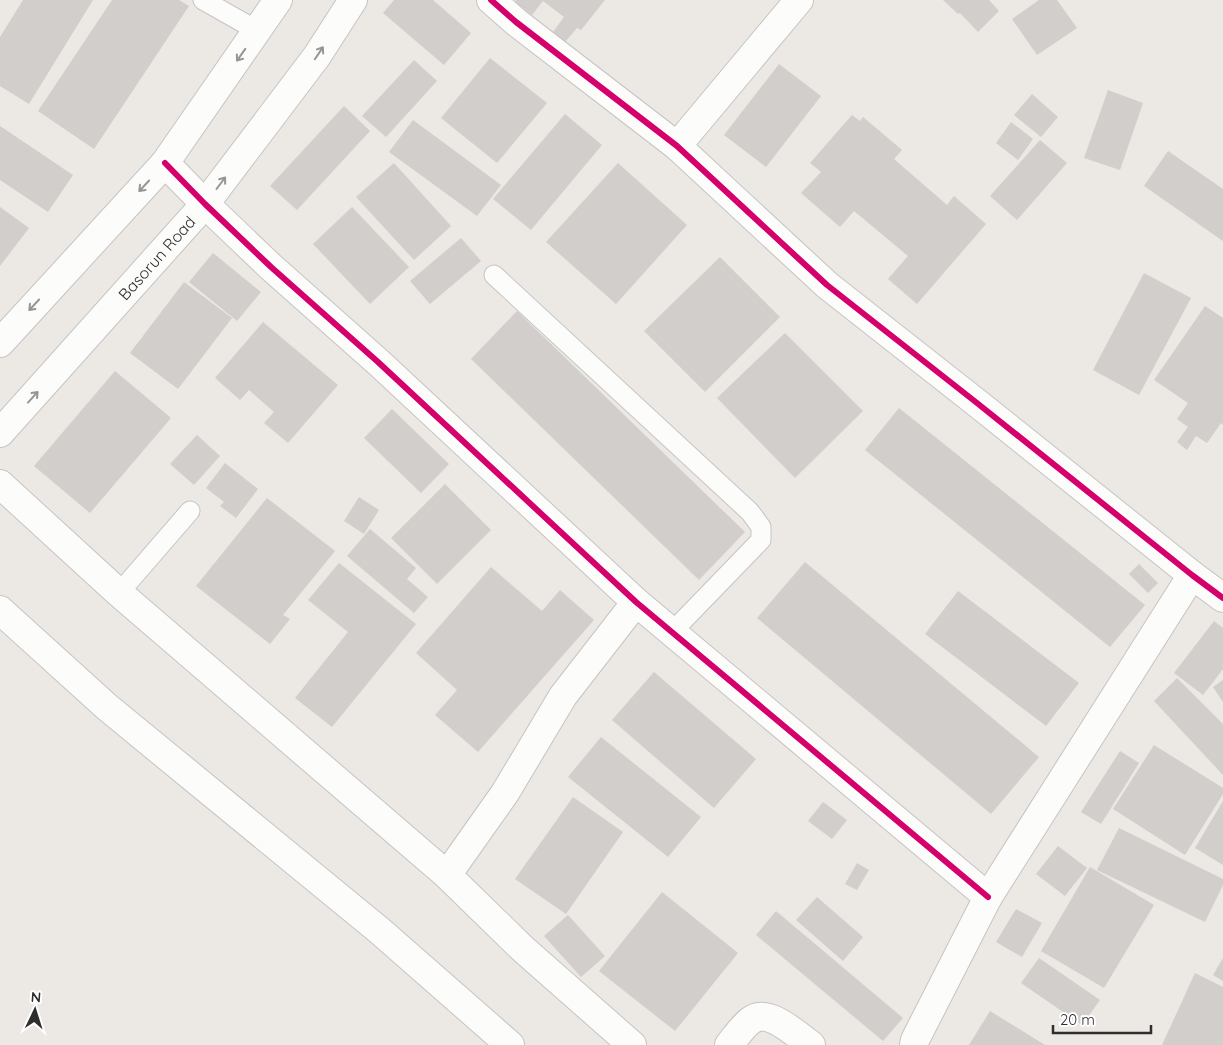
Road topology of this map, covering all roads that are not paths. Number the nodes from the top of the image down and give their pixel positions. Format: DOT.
graph roads {
  1 [pos="203,0"];
  2 [pos="278,0"];
  3 [pos="353,0"];
  4 [pos="491,0"];
  5 [pos="799,0"];
  6 [pos="258,31"];
  7 [pos="677,146"];
  8 [pos="165,163"];
  9 [pos="205,204"];
  10 [pos="494,275"];
  11 [pos="0,343"];
  12 [pos="0,433"];
  13 [pos="0,484"];
  14 [pos="190,511"];
  15 [pos="1192,575"];
  16 [pos="119,593"];
  17 [pos="1223,598"];
  18 [pos="636,602"];
  19 [pos="0,610"];
  20 [pos="672,632"];
  21 [pos="447,875"];
  22 [pos="988,898"];
  23 [pos="510,1045"];
  24 [pos="632,1045"];
  25 [pos="729,1045"];
  26 [pos="811,1045"];
  27 [pos="914,1045"];
  1 -- 6 [label="lane"];
  2 -- 6 [label="street"];
  9 -- 3 [label="street, Basorun Road, one-way"];
  4 -- 7 [label="street"];
  5 -- 7 [label="street"];
  6 -- 8 [label="street, one-way"];
  7 -- 15 [label="street"];
  8 -- 9 [label="street"];
  8 -- 11 [label="street, one-way"];
  12 -- 9 [label="street, Basorun Road, one-way"];
  9 -- 18 [label="street"];
  10 -- 20 [label="lane"];
  13 -- 16 [label="street"];
  14 -- 16 [label="lane"];
  15 -- 17 [label="street"];
  15 -- 22 [label="street"];
  16 -- 21 [label="street"];
  18 -- 20 [label="street"];
  18 -- 21 [label="street"];
  19 -- 23 [label="street"];
  20 -- 22 [label="street"];
  21 -- 24 [label="street"];
  22 -- 27 [label="street"];
  25 -- 26 [label="street"];
}
